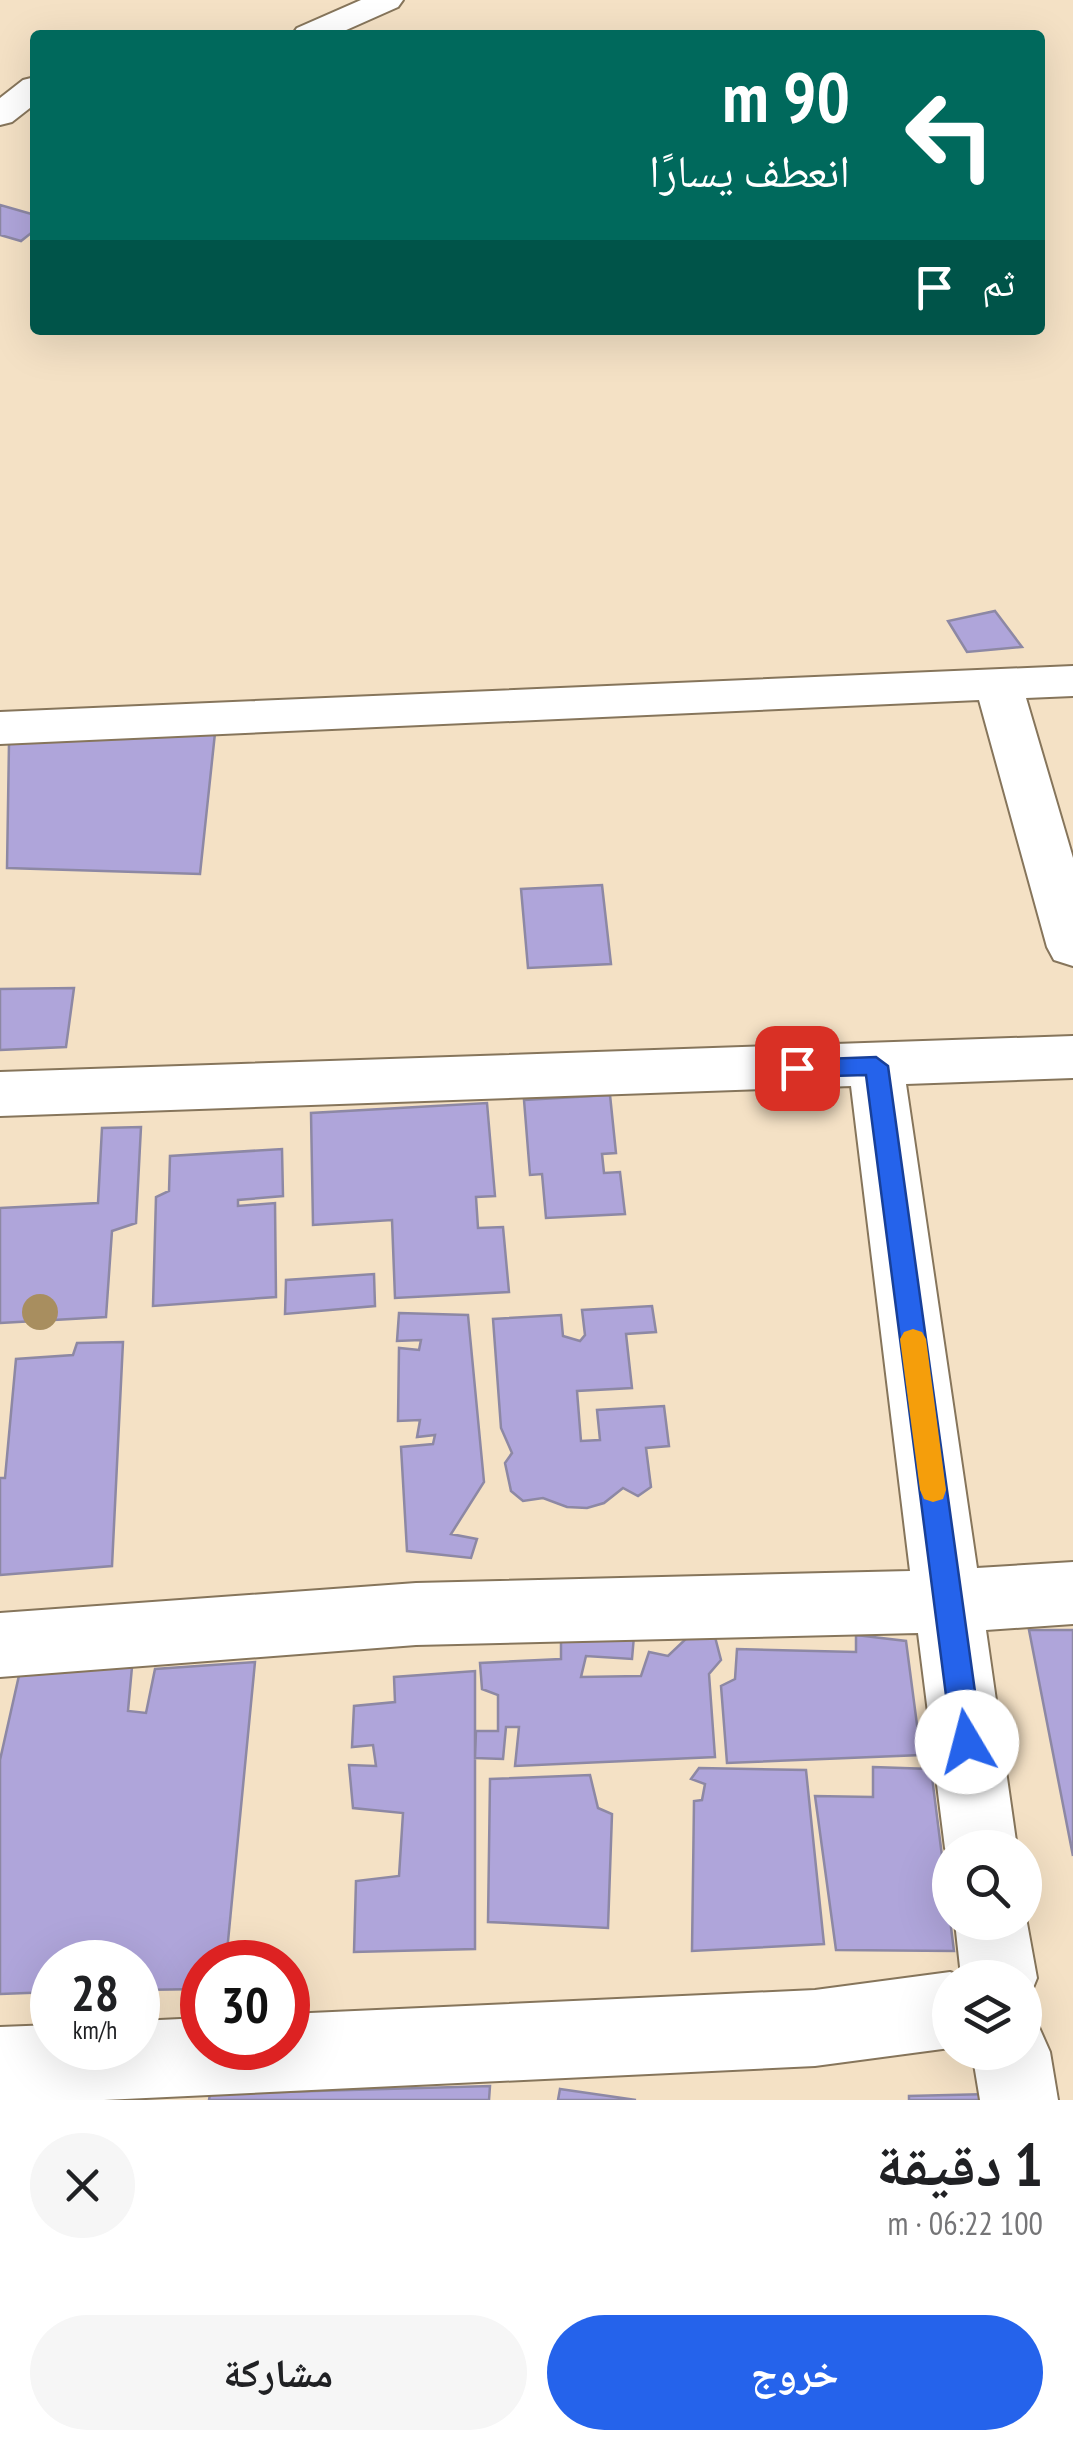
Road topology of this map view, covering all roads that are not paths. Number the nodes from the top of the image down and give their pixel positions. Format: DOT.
graph roads {
  1 [pos="388,0"];
  2 [pos="319,30"];
  3 [pos="30,91"];
  4 [pos="0,115"];
  5 [pos="1073,681"];
  6 [pos="998,684"];
  7 [pos="0,728"];
  8 [pos="1073,947"];
  9 [pos="1073,1057"];
  10 [pos="876,1066"];
  11 [pos="0,1094"];
  12 [pos="1073,1593"];
  13 [pos="948,1601"];
  14 [pos="0,1646"];
  15 [pos="980,1830"];
  16 [pos="932,2012"];
  17 [pos="0,2066"];
  18 [pos="1014,2070"];
  19 [pos="1019,2100"];
  1 -- 2 [label="street"];
  3 -- 4 [label="street"];
  5 -- 6 [label="street"];
  6 -- 7 [label="street"];
  6 -- 8 [label="street"];
  9 -- 10 [label="street"];
  10 -- 11 [label="street"];
  10 -- 13 [label="street"];
  12 -- 13 [label="street"];
  13 -- 14 [label="street"];
  13 -- 15 [label="street"];
  16 -- 17 [label="street"];
  18 -- 19 [label="street"];
}
